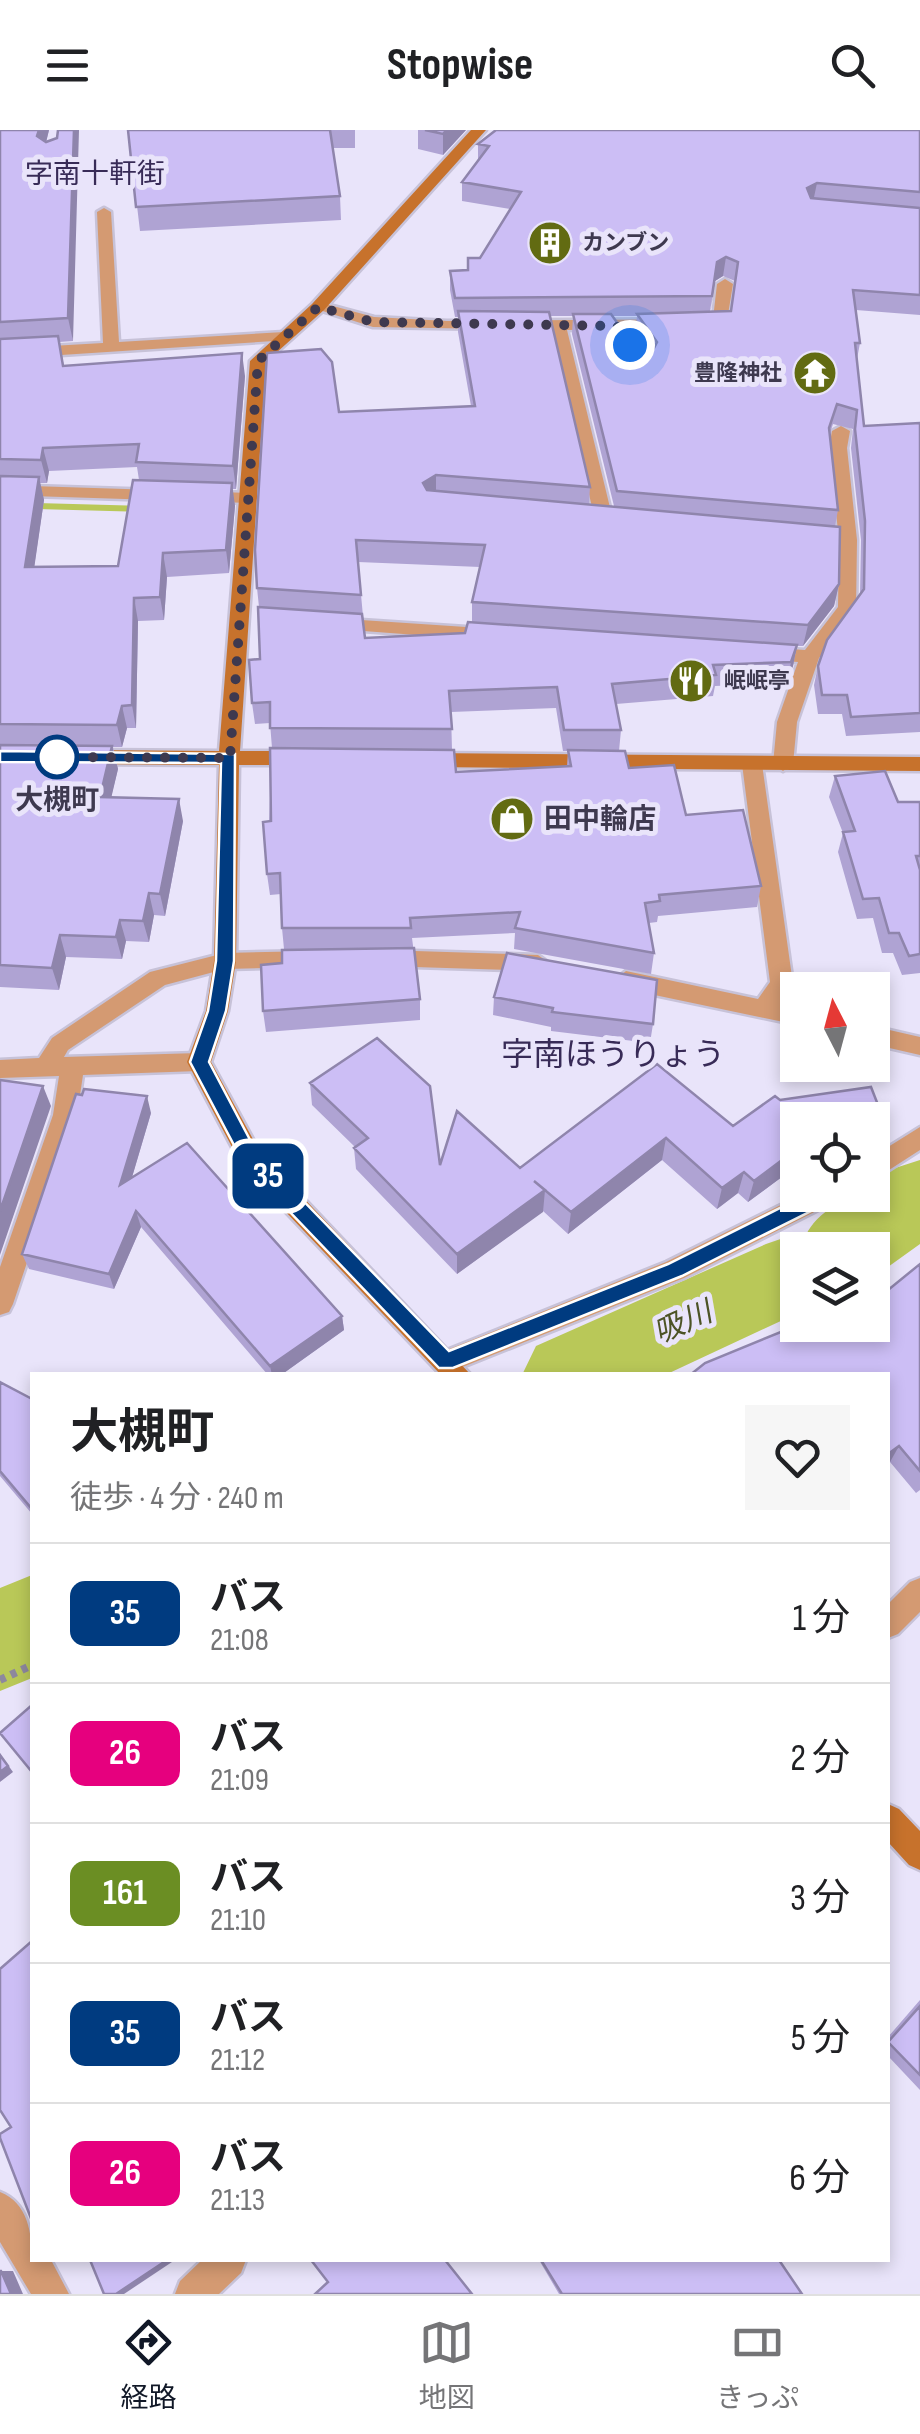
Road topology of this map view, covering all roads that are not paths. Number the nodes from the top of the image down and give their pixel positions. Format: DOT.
graph roads {
  1 [pos="479,130"];
  2 [pos="104,212"];
  3 [pos="725,284"];
  4 [pos="318,307"];
  5 [pos="558,326"];
  6 [pos="284,337"];
  7 [pos="111,347"];
  8 [pos="0,354"];
  9 [pos="841,431"];
  10 [pos="0,490"];
  11 [pos="250,498"];
  12 [pos="604,520"];
  13 [pos="320,623"];
  14 [pos="516,636"];
  15 [pos="732,652"];
  16 [pos="810,657"];
  17 [pos="56,757"];
  18 [pos="230,758"];
  19 [pos="324,758"];
  20 [pos="402,760"];
  21 [pos="752,764"];
  22 [pos="783,764"];
  23 [pos="920,764"];
  24 [pos="225,961"];
  25 [pos="563,968"];
  26 [pos="600,975"];
  27 [pos="764,1008"];
  28 [pos="780,1012"];
  29 [pos="890,1038"];
  30 [pos="920,1046"];
  31 [pos="200,1062"];
  32 [pos="0,1069"];
  33 [pos="45,1069"];
  34 [pos="72,1070"];
  35 [pos="920,1136"];
  36 [pos="890,1158"];
  37 [pos="790,1212"];
  38 [pos="0,1304"];
  39 [pos="452,1368"];
  40 [pos="920,1592"];
  41 [pos="890,1622"];
  42 [pos="890,1822"];
  43 [pos="920,1854"];
  44 [pos="0,2209"];
  45 [pos="30,2259"];
  46 [pos="32,2262"];
  47 [pos="226,2262"];
  48 [pos="51,2294"];
  49 [pos="193,2294"];
  1 -- 4 [label="street"];
  2 -- 7 [label="street"];
  3 -- 5 [label="street"];
  4 -- 5 [label="street"];
  4 -- 6 [label="street"];
  5 -- 12 [label="street"];
  6 -- 7 [label="street"];
  6 -- 11 [label="street"];
  7 -- 8 [label="street"];
  9 -- 16 [label="street"];
  10 -- 11 [label="street"];
  11 -- 18 [label="street"];
  13 -- 14 [label="street"];
  15 -- 16 [label="street"];
  16 -- 22 [label="street"];
  17 -- 18 [label="street"];
  18 -- 19 [label="street"];
  18 -- 24 [label="street"];
  20 -- 21 [label="street"];
  21 -- 22 [label="street"];
  21 -- 27 [label="street"];
  22 -- 23 [label="street"];
  24 -- 25 [label="street"];
  24 -- 31 [label="street"];
  24 -- 33 [label="street"];
  26 -- 27 [label="street"];
  27 -- 28 [label="street"];
  29 -- 30 [label="street"];
  31 -- 34 [label="street"];
  31 -- 39 [label="street"];
  32 -- 33 [label="street"];
  33 -- 34 [label="street"];
  34 -- 38 [label="street"];
  35 -- 36 [label="street"];
  37 -- 39 [label="street"];
  40 -- 41 [label="street"];
  42 -- 43 [label="street"];
  44 -- 45 [label="street"];
  46 -- 48 [label="street"];
  47 -- 49 [label="street"];
}
